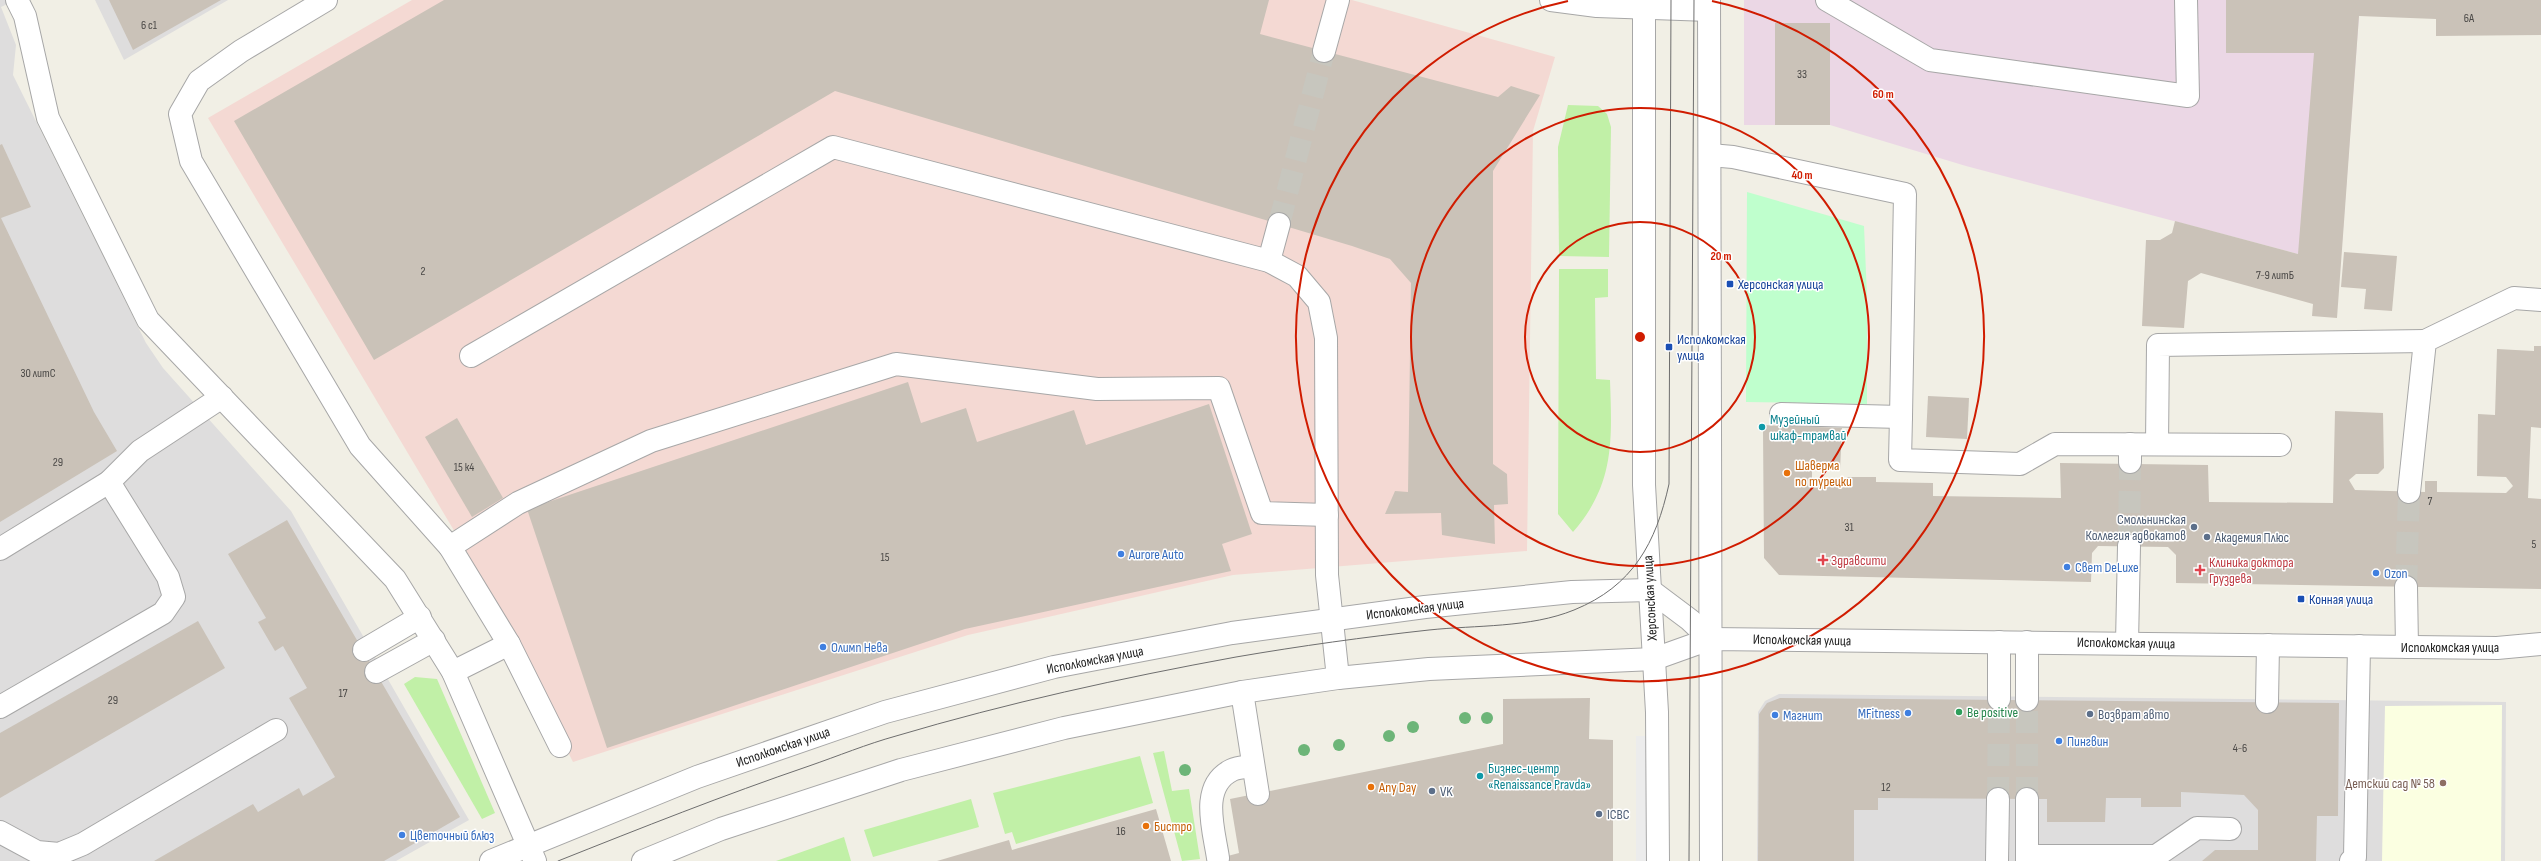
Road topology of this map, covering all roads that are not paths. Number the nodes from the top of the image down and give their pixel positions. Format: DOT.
graph roads {
  1 [pos="17,0"];
  2 [pos="326,0"];
  3 [pos="1338,0"];
  4 [pos="1552,0"];
  5 [pos="1827,0"];
  6 [pos="2186,0"];
  7 [pos="1644,4"];
  8 [pos="1709,5"];
  9 [pos="1324,51"];
  10 [pos="1710,155"];
  11 [pos="1279,224"];
  12 [pos="1269,261"];
  13 [pos="2541,300"];
  14 [pos="2425,341"];
  15 [pos="471,356"];
  16 [pos="222,397"];
  17 [pos="1781,414"];
  18 [pos="1901,417"];
  19 [pos="2157,444"];
  20 [pos="2280,445"];
  21 [pos="109,482"];
  22 [pos="2409,492"];
  23 [pos="1327,515"];
  24 [pos="2129,546"];
  25 [pos="450,547"];
  26 [pos="0,549"];
  27 [pos="2406,587"];
  28 [pos="1650,590"];
  29 [pos="420,617"];
  30 [pos="1330,619"];
  31 [pos="1710,639"];
  32 [pos="434,640"];
  33 [pos="1999,642"];
  34 [pos="2027,642"];
  35 [pos="2127,643"];
  36 [pos="509,644"];
  37 [pos="2541,644"];
  38 [pos="2268,645"];
  39 [pos="2359,646"];
  40 [pos="2407,647"];
  41 [pos="364,650"];
  42 [pos="1654,659"];
  43 [pos="376,672"];
  44 [pos="453,672"];
  45 [pos="1338,678"];
  46 [pos="1242,692"];
  47 [pos="1999,700"];
  48 [pos="2027,700"];
  49 [pos="2267,702"];
  50 [pos="0,707"];
  51 [pos="276,730"];
  52 [pos="560,746"];
  53 [pos="1254,766"];
  54 [pos="1258,794"];
  55 [pos="1998,799"];
  56 [pos="2027,799"];
  57 [pos="2230,829"];
  58 [pos="0,832"];
  59 [pos="531,853"];
  60 [pos="1218,858"];
  61 [pos="2027,858"];
  62 [pos="2156,859"];
  63 [pos="491,861"];
  64 [pos="643,861"];
  65 [pos="1658,861"];
  66 [pos="1711,861"];
  67 [pos="1997,861"];
  68 [pos="2352,861"];
  1 -- 16 [label="street"];
  2 -- 25 [label="street"];
  3 -- 9 [label="street"];
  4 -- 7 [label="street"];
  5 -- 6 [label="street"];
  7 -- 8 [label="street"];
  7 -- 28 [label="street, Херсонская улица"];
  8 -- 10 [label="street"];
  10 -- 18 [label="street"];
  10 -- 31 [label="street"];
  11 -- 12 [label="street"];
  12 -- 15 [label="street"];
  12 -- 23 [label="street"];
  13 -- 14 [label="street"];
  14 -- 19 [label="street"];
  14 -- 22 [label="street"];
  16 -- 21 [label="street"];
  16 -- 29 [label="street"];
  17 -- 18 [label="street"];
  18 -- 19 [label="street"];
  19 -- 20 [label="street"];
  21 -- 26 [label="street"];
  21 -- 50 [label="street"];
  23 -- 25 [label="street"];
  23 -- 30 [label="street"];
  24 -- 35 [label="street"];
  25 -- 36 [label="street"];
  27 -- 40 [label="street"];
  28 -- 30 [label="street, Исполкомская улица"];
  28 -- 31 [label="street"];
  28 -- 42 [label="street, Херсонская улица"];
  29 -- 32 [label="street"];
  29 -- 41 [label="street"];
  30 -- 45 [label="street"];
  30 -- 59 [label="street, Исполкомская улица"];
  31 -- 33 [label="street, Исполкомская улица"];
  31 -- 42 [label="street, Исполкомская улица"];
  31 -- 66 [label="street"];
  32 -- 43 [label="street"];
  32 -- 44 [label="street"];
  33 -- 34 [label="street, Исполкомская улица"];
  33 -- 47 [label="street"];
  34 -- 35 [label="street, Исполкомская улица"];
  34 -- 48 [label="street"];
  35 -- 38 [label="street, Исполкомская улица"];
  36 -- 44 [label="street"];
  36 -- 52 [label="street"];
  37 -- 40 [label="street, Исполкомская улица"];
  38 -- 39 [label="street, Исполкомская улица"];
  38 -- 49 [label="street"];
  39 -- 40 [label="street, Исполкомская улица"];
  39 -- 68 [label="street"];
  42 -- 45 [label="street, Исполкомская улица"];
  42 -- 65 [label="street, Херсонская улица"];
  44 -- 59 [label="street"];
  45 -- 46 [label="street, Исполкомская улица"];
  46 -- 53 [label="street"];
  46 -- 64 [label="street, Исполкомская улица"];
  51 -- 58 [label="street"];
  53 -- 54 [label="street"];
  53 -- 60 [label="street"];
  55 -- 67 [label="street"];
  56 -- 61 [label="street"];
  57 -- 62 [label="street"];
  59 -- 63 [label="street, Исполкомская улица"];
  61 -- 62 [label="street"];
}
